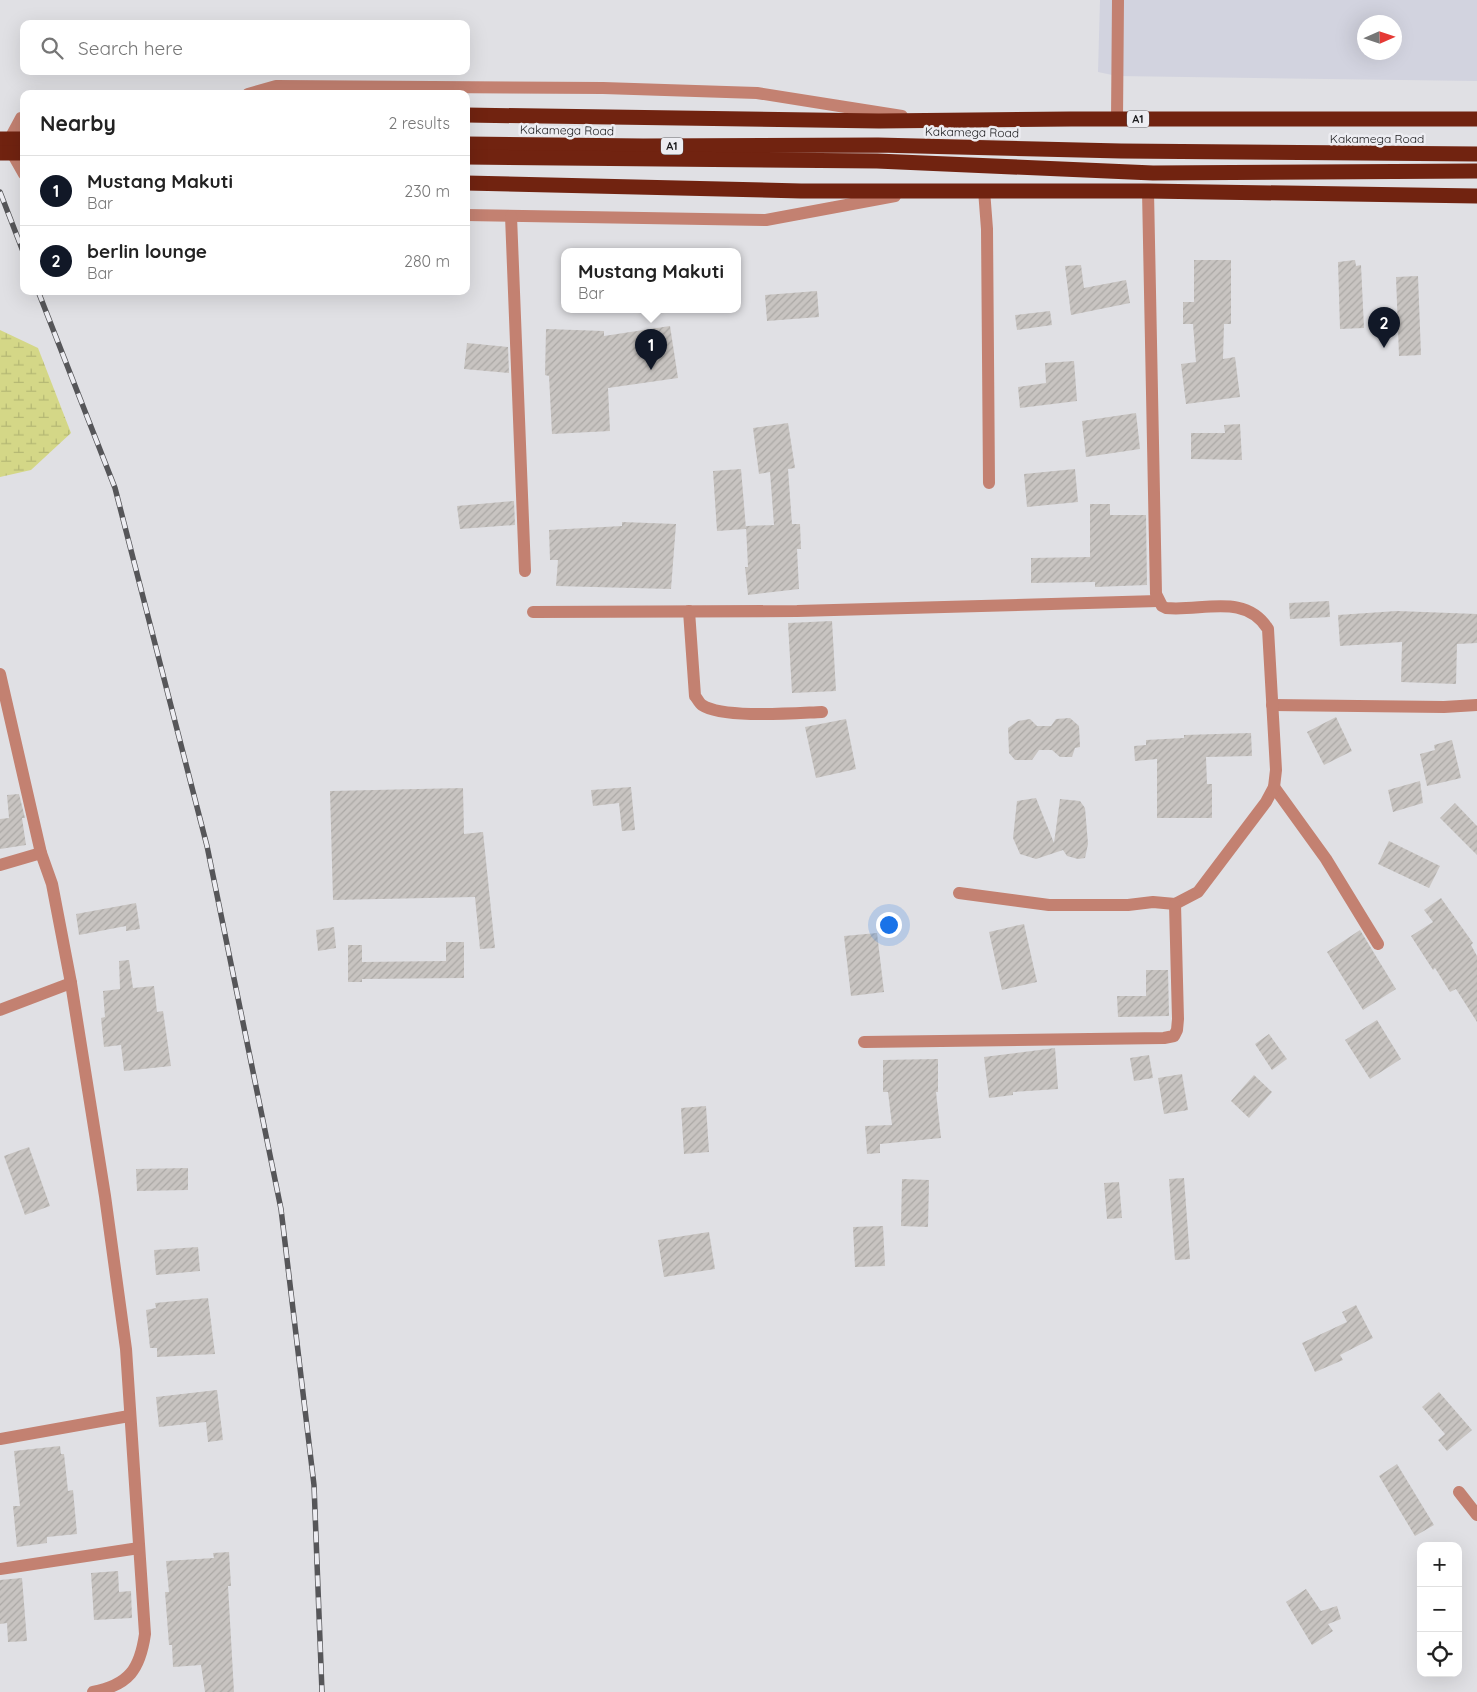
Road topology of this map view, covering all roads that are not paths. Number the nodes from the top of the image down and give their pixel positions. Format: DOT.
graph roads {
  1 [pos="1118,0"];
  2 [pos="262,90"];
  3 [pos="470,115"];
  4 [pos="1117,119"];
  5 [pos="20,120"];
  6 [pos="924,120"];
  7 [pos="1477,120"];
  8 [pos="0,139"];
  9 [pos="20,139"];
  10 [pos="470,144"];
  11 [pos="0,153"];
  12 [pos="20,153"];
  13 [pos="1477,154"];
  14 [pos="470,157"];
  15 [pos="20,167"];
  16 [pos="1477,171"];
  17 [pos="470,183"];
  18 [pos="924,190"];
  19 [pos="984,190"];
  20 [pos="1148,191"];
  21 [pos="1477,196"];
  22 [pos="470,215"];
  23 [pos="511,216"];
  24 [pos="990,483"];
  25 [pos="525,571"];
  26 [pos="1158,601"];
  27 [pos="689,611"];
  28 [pos="533,612"];
  29 [pos="0,674"];
  30 [pos="1272,705"];
  31 [pos="1477,705"];
  32 [pos="822,712"];
  33 [pos="1274,787"];
  34 [pos="41,853"];
  35 [pos="0,865"];
  36 [pos="959,893"];
  37 [pos="1175,904"];
  38 [pos="1378,944"];
  39 [pos="71,983"];
  40 [pos="0,1010"];
  41 [pos="864,1042"];
  42 [pos="129,1416"];
  43 [pos="0,1439"];
  44 [pos="1459,1492"];
  45 [pos="1477,1515"];
  46 [pos="139,1548"];
  47 [pos="0,1570"];
  48 [pos="93,1692"];
  1 -- 4 [label="street"];
  2 -- 6 [label="street"];
  3 -- 6 [label="highway, A1"];
  4 -- 6 [label="highway, A1"];
  4 -- 7 [label="highway, A1"];
  5 -- 15 [label="street"];
  8 -- 9 [label="highway, bridge"];
  10 -- 13 [label="highway, Kakamega Road / A1"];
  11 -- 12 [label="highway, bridge"];
  14 -- 16 [label="highway, A1"];
  17 -- 18 [label="highway"];
  18 -- 19 [label="highway"];
  18 -- 23 [label="street"];
  19 -- 20 [label="highway"];
  19 -- 24 [label="street"];
  20 -- 21 [label="highway"];
  20 -- 26 [label="street"];
  22 -- 23 [label="street"];
  23 -- 25 [label="street"];
  26 -- 27 [label="street"];
  26 -- 30 [label="street"];
  27 -- 28 [label="street"];
  27 -- 32 [label="street"];
  29 -- 34 [label="street"];
  30 -- 31 [label="street"];
  30 -- 33 [label="street"];
  33 -- 37 [label="street"];
  33 -- 38 [label="street"];
  34 -- 35 [label="street"];
  34 -- 39 [label="street"];
  36 -- 37 [label="street"];
  37 -- 41 [label="street"];
  39 -- 40 [label="street"];
  39 -- 42 [label="street"];
  42 -- 43 [label="street"];
  42 -- 46 [label="street"];
  44 -- 45 [label="street"];
  46 -- 47 [label="street"];
  46 -- 48 [label="street"];
}
